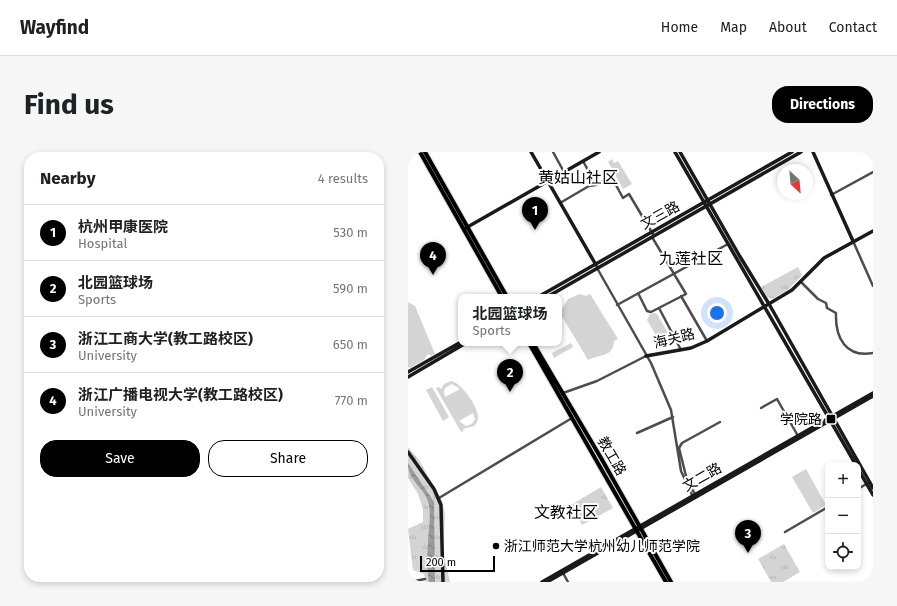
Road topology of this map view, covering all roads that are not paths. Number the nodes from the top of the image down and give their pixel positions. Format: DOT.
graph roads {
  1 [pos="420,152"];
  2 [pos="424,152"];
  3 [pos="531,152"];
  4 [pos="553,152"];
  5 [pos="599,152"];
  6 [pos="675,152"];
  7 [pos="680,152"];
  8 [pos="792,152"];
  9 [pos="800,152"];
  10 [pos="813,152"];
  11 [pos="583,161"];
  12 [pos="564,172"];
  13 [pos="873,172"];
  14 [pos="548,181"];
  15 [pos="596,185"];
  16 [pos="831,195"];
  17 [pos="560,202"];
  18 [pos="707,203"];
  19 [pos="466,228"];
  20 [pos="873,231"];
  21 [pos="653,235"];
  22 [pos="853,241"];
  23 [pos="728,244"];
  24 [pos="595,264"];
  25 [pos="597,268"];
  26 [pos="674,275"];
  27 [pos="801,282"];
  28 [pos="873,286"];
  29 [pos="638,293"];
  30 [pos="500,294"];
  31 [pos="505,294"];
  32 [pos="543,294"];
  33 [pos="551,294"];
  34 [pos="681,296"];
  35 [pos="617,305"];
  36 [pos="767,305"];
  37 [pos="659,308"];
  38 [pos="707,341"];
  39 [pos="458,344"];
  40 [pos="461,346"];
  41 [pos="531,346"];
  42 [pos="535,346"];
  43 [pos="681,351"];
  44 [pos="873,353"];
  45 [pos="646,356"];
  46 [pos="408,372"];
  47 [pos="408,377"];
  48 [pos="562,393"];
  49 [pos="873,395"];
  50 [pos="761,408"];
  51 [pos="673,417"];
  52 [pos="572,418"];
  53 [pos="831,418"];
  54 [pos="720,422"];
  55 [pos="636,433"];
  56 [pos="798,436"];
  57 [pos="408,452"];
  58 [pos="854,462"];
  59 [pos="861,473"];
  60 [pos="868,483"];
  61 [pos="861,487"];
  62 [pos="873,488"];
  63 [pos="693,494"];
  64 [pos="873,495"];
  65 [pos="439,498"];
  66 [pos="825,509"];
  67 [pos="638,529"];
  68 [pos="785,532"];
  69 [pos="562,572"];
  70 [pos="425,579"];
  71 [pos="410,582"];
  72 [pos="443,582"];
  73 [pos="542,582"];
  74 [pos="547,582"];
  75 [pos="568,582"];
  76 [pos="666,582"];
  77 [pos="671,582"];
  1 -- 19 [label="main road"];
  2 -- 19 [label="main road"];
  3 -- 14 [label="main road"];
  4 -- 12 [label="street"];
  5 -- 11 [label="main road"];
  6 -- 18 [label="main road"];
  7 -- 18 [label="main road"];
  8 -- 18 [label="main road, 文三路"];
  9 -- 18 [label="main road, 文三路"];
  10 -- 16 [label="main road"];
  11 -- 12 [label="main road"];
  11 -- 15 [label="street"];
  12 -- 14 [label="main road"];
  13 -- 16 [label="street"];
  14 -- 17 [label="main road"];
  14 -- 19 [label="main road"];
  15 -- 17 [label="street"];
  15 -- 21 [label="street"];
  16 -- 22 [label="main road"];
  17 -- 24 [label="main road"];
  18 -- 21 [label="main road, 文三路"];
  18 -- 23 [label="main road"];
  18 -- 36 [label="main road"];
  19 -- 30 [label="main road"];
  19 -- 31 [label="main road"];
  20 -- 22 [label="main road, 海关路"];
  21 -- 24 [label="main road, 文三路"];
  21 -- 25 [label="main road, 文三路"];
  21 -- 26 [label="street"];
  22 -- 27 [label="main road, 海关路"];
  22 -- 28 [label="street"];
  23 -- 26 [label="street"];
  23 -- 36 [label="main road"];
  24 -- 25 [label="main road"];
  24 -- 32 [label="main road, 文三路"];
  25 -- 33 [label="main road, 文三路"];
  25 -- 35 [label="street"];
  26 -- 29 [label="street"];
  26 -- 34 [label="street"];
  27 -- 36 [label="main road, 海关路"];
  27 -- 44 [label="street"];
  29 -- 35 [label="street"];
  29 -- 37 [label="street"];
  34 -- 37 [label="street"];
  34 -- 38 [label="street"];
  35 -- 45 [label="street"];
  36 -- 38 [label="main road, 海关路"];
  36 -- 53 [label="main road"];
  37 -- 43 [label="street"];
  38 -- 43 [label="main road, 海关路"];
  39 -- 46 [label="main road"];
  40 -- 47 [label="main road"];
  41 -- 52 [label="main road, 教工路"];
  42 -- 48 [label="main road, 教工路"];
  43 -- 45 [label="main road, 海关路"];
  45 -- 48 [label="street"];
  45 -- 51 [label="street"];
  48 -- 67 [label="main road, 教工路"];
  49 -- 53 [label="main road, 文二路"];
  50 -- 56 [label="street"];
  51 -- 55 [label="street"];
  51 -- 63 [label="street"];
  52 -- 65 [label="street"];
  52 -- 67 [label="main road, 教工路"];
  53 -- 56 [label="main road, 文二路"];
  53 -- 58 [label="main road"];
  53 -- 60 [label="main road"];
  53 -- 67 [label="main road, 文二路"];
  54 -- 63 [label="street"];
  56 -- 63 [label="main road, 文二路"];
  57 -- 65 [label="main road"];
  59 -- 60 [label="main road"];
  60 -- 61 [label="street"];
  60 -- 62 [label="main road"];
  60 -- 64 [label="main road"];
  63 -- 67 [label="main road, 文二路"];
  65 -- 72 [label="main road"];
  66 -- 68 [label="street"];
  67 -- 69 [label="main road, 文二路"];
  67 -- 76 [label="main road, 教工路"];
  67 -- 77 [label="main road, 教工路"];
  69 -- 73 [label="main road, 文二路"];
  69 -- 74 [label="main road, 文二路"];
  69 -- 75 [label="street"];
  70 -- 71 [label="street"];
}
